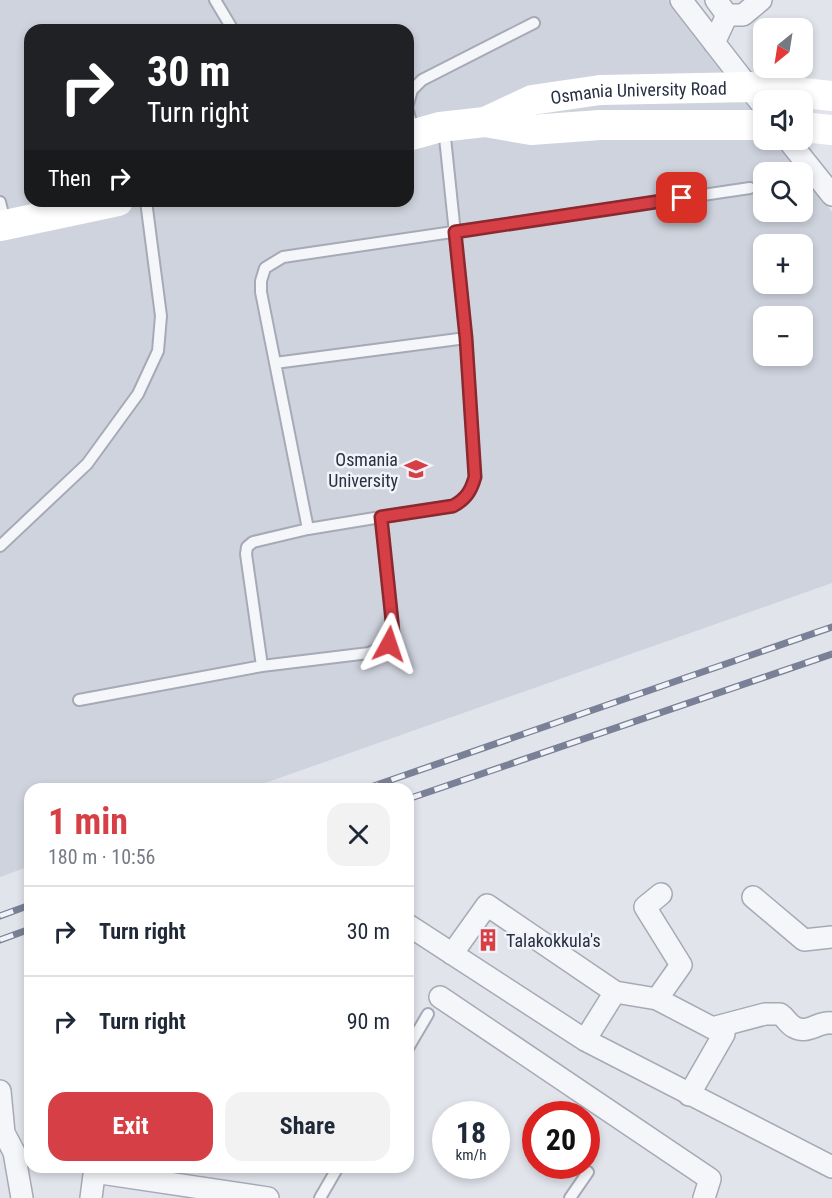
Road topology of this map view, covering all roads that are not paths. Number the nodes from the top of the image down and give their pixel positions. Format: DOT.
graph roads {
  1 [pos="215,0"];
  2 [pos="681,0"];
  3 [pos="761,0"];
  4 [pos="722,7"];
  5 [pos="534,23"];
  6 [pos="229,24"];
  7 [pos="714,43"];
  8 [pos="414,88"];
  9 [pos="753,92"];
  10 [pos="813,96"];
  11 [pos="832,96"];
  12 [pos="753,97"];
  13 [pos="486,122"];
  14 [pos="753,125"];
  15 [pos="414,127"];
  16 [pos="444,127"];
  17 [pos="813,129"];
  18 [pos="832,130"];
  19 [pos="796,150"];
  20 [pos="750,188"];
  21 [pos="832,195"];
  22 [pos="74,207"];
  23 [pos="147,207"];
  24 [pos="2,217"];
  25 [pos="455,232"];
  26 [pos="466,338"];
  27 [pos="275,363"];
  28 [pos="381,517"];
  29 [pos="308,529"];
  30 [pos="0,546"];
  31 [pos="262,666"];
  32 [pos="79,700"];
  33 [pos="661,894"];
  34 [pos="753,897"];
  35 [pos="414,929"];
  36 [pos="832,936"];
  37 [pos="452,954"];
  38 [pos="615,992"];
  39 [pos="440,997"];
  40 [pos="657,999"];
  41 [pos="428,1014"];
  42 [pos="832,1023"];
  43 [pos="712,1028"];
  44 [pos="414,1038"];
  45 [pos="585,1040"];
  46 [pos="0,1091"];
  47 [pos="689,1095"];
  48 [pos="832,1167"];
  49 [pos="94,1173"];
  50 [pos="113,1173"];
  51 [pos="335,1173"];
  52 [pos="583,1179"];
  53 [pos="22,1198"];
  54 [pos="91,1198"];
  55 [pos="268,1198"];
  56 [pos="320,1198"];
  57 [pos="570,1198"];
  58 [pos="704,1198"];
  1 -- 6 [label="lane"];
  2 -- 7 [label="street"];
  3 -- 4 [label="street"];
  4 -- 7 [label="street"];
  5 -- 8 [label="lane"];
  7 -- 9 [label="street"];
  10 -- 11 [label="main road, Osmania University Road"];
  12 -- 13 [label="main road, Osmania University Road"];
  13 -- 14 [label="main road, Osmania University Road"];
  13 -- 16 [label="main road, Osmania University Road"];
  15 -- 16 [label="main road, Osmania University Road"];
  16 -- 25 [label="lane"];
  17 -- 18 [label="main road"];
  19 -- 21 [label="street"];
  20 -- 25 [label="lane"];
  22 -- 24 [label="main road"];
  23 -- 30 [label="lane"];
  25 -- 26 [label="lane"];
  25 -- 27 [label="lane"];
  26 -- 27 [label="lane"];
  26 -- 28 [label="lane"];
  27 -- 29 [label="lane"];
  28 -- 29 [label="lane"];
  28 -- 31 [label="lane"];
  29 -- 31 [label="lane"];
  31 -- 32 [label="lane"];
  33 -- 40 [label="street"];
  34 -- 36 [label="street"];
  35 -- 37 [label="street"];
  37 -- 38 [label="street"];
  37 -- 45 [label="street"];
  38 -- 40 [label="street"];
  38 -- 45 [label="street"];
  39 -- 58 [label="street"];
  40 -- 43 [label="street"];
  41 -- 44 [label="lane"];
  42 -- 43 [label="street"];
  43 -- 47 [label="street"];
  45 -- 47 [label="street"];
  46 -- 53 [label="street"];
  47 -- 48 [label="street"];
  49 -- 54 [label="street"];
  50 -- 55 [label="street"];
  51 -- 56 [label="lane"];
  52 -- 57 [label="lane"];
}
